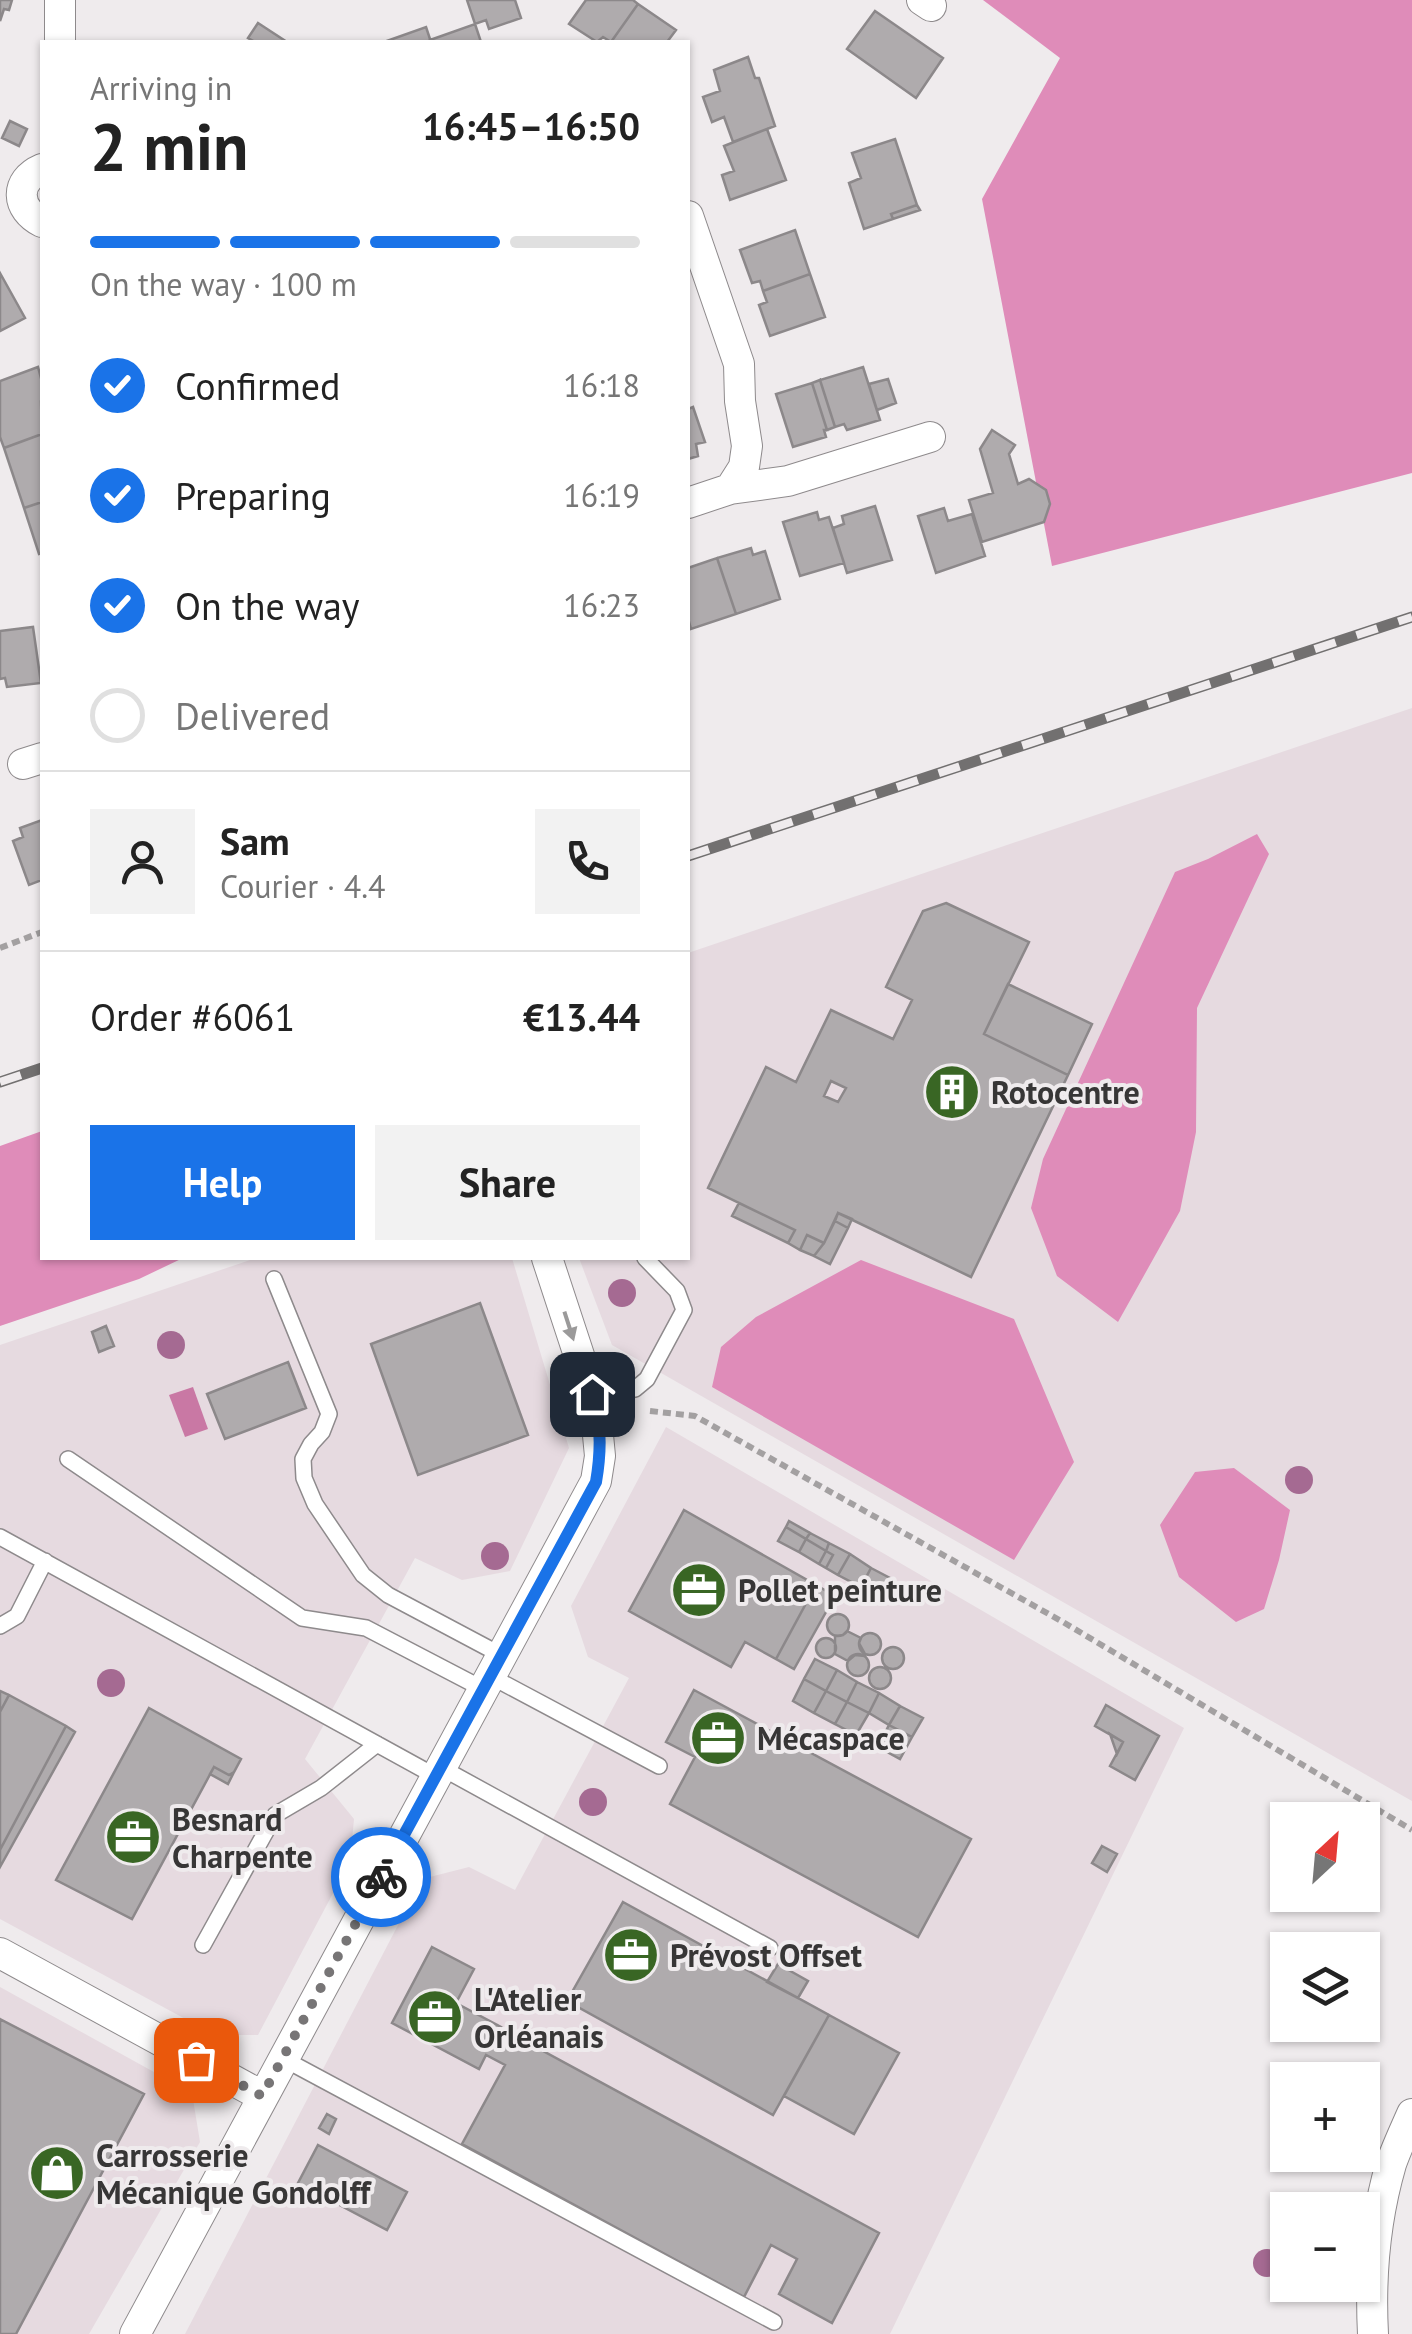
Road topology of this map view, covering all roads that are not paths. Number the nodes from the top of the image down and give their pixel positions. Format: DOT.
graph roads {
  1 [pos="60,0"];
  2 [pos="60,40"];
  3 [pos="40,170"];
  4 [pos="22,212"];
  5 [pos="690,222"];
  6 [pos="930,437"];
  7 [pos="730,489"];
  8 [pos="690,502"];
  9 [pos="548,1260"];
  10 [pos="647,1260"];
  11 [pos="274,1279"];
  12 [pos="594,1399"];
  13 [pos="68,1459"];
  14 [pos="0,1537"];
  15 [pos="45,1561"];
  16 [pos="0,1626"];
  17 [pos="491,1674"];
  18 [pos="377,1744"];
  19 [pos="659,1766"];
  20 [pos="438,1771"];
  21 [pos="203,1946"];
  22 [pos="770,1948"];
  23 [pos="0,1953"];
  24 [pos="282,2058"];
  25 [pos="262,2096"];
  26 [pos="1412,2114"];
  27 [pos="774,2322"];
  28 [pos="135,2334"];
  29 [pos="1372,2334"];
  1 -- 2 [label="street"];
  3 -- 4 [label="street"];
  5 -- 7 [label="street"];
  6 -- 7 [label="street"];
  7 -- 8 [label="street"];
  9 -- 12 [label="street, one-way"];
  10 -- 12 [label="lane"];
  11 -- 17 [label="lane"];
  12 -- 17 [label="street"];
  13 -- 17 [label="lane"];
  14 -- 15 [label="lane"];
  15 -- 16 [label="lane"];
  15 -- 18 [label="lane"];
  17 -- 19 [label="lane"];
  17 -- 20 [label="street"];
  18 -- 20 [label="lane"];
  18 -- 21 [label="lane"];
  20 -- 22 [label="lane"];
  20 -- 24 [label="street"];
  23 -- 25 [label="street"];
  24 -- 25 [label="street"];
  24 -- 27 [label="lane"];
  25 -- 28 [label="street"];
  26 -- 29 [label="street"];
}
